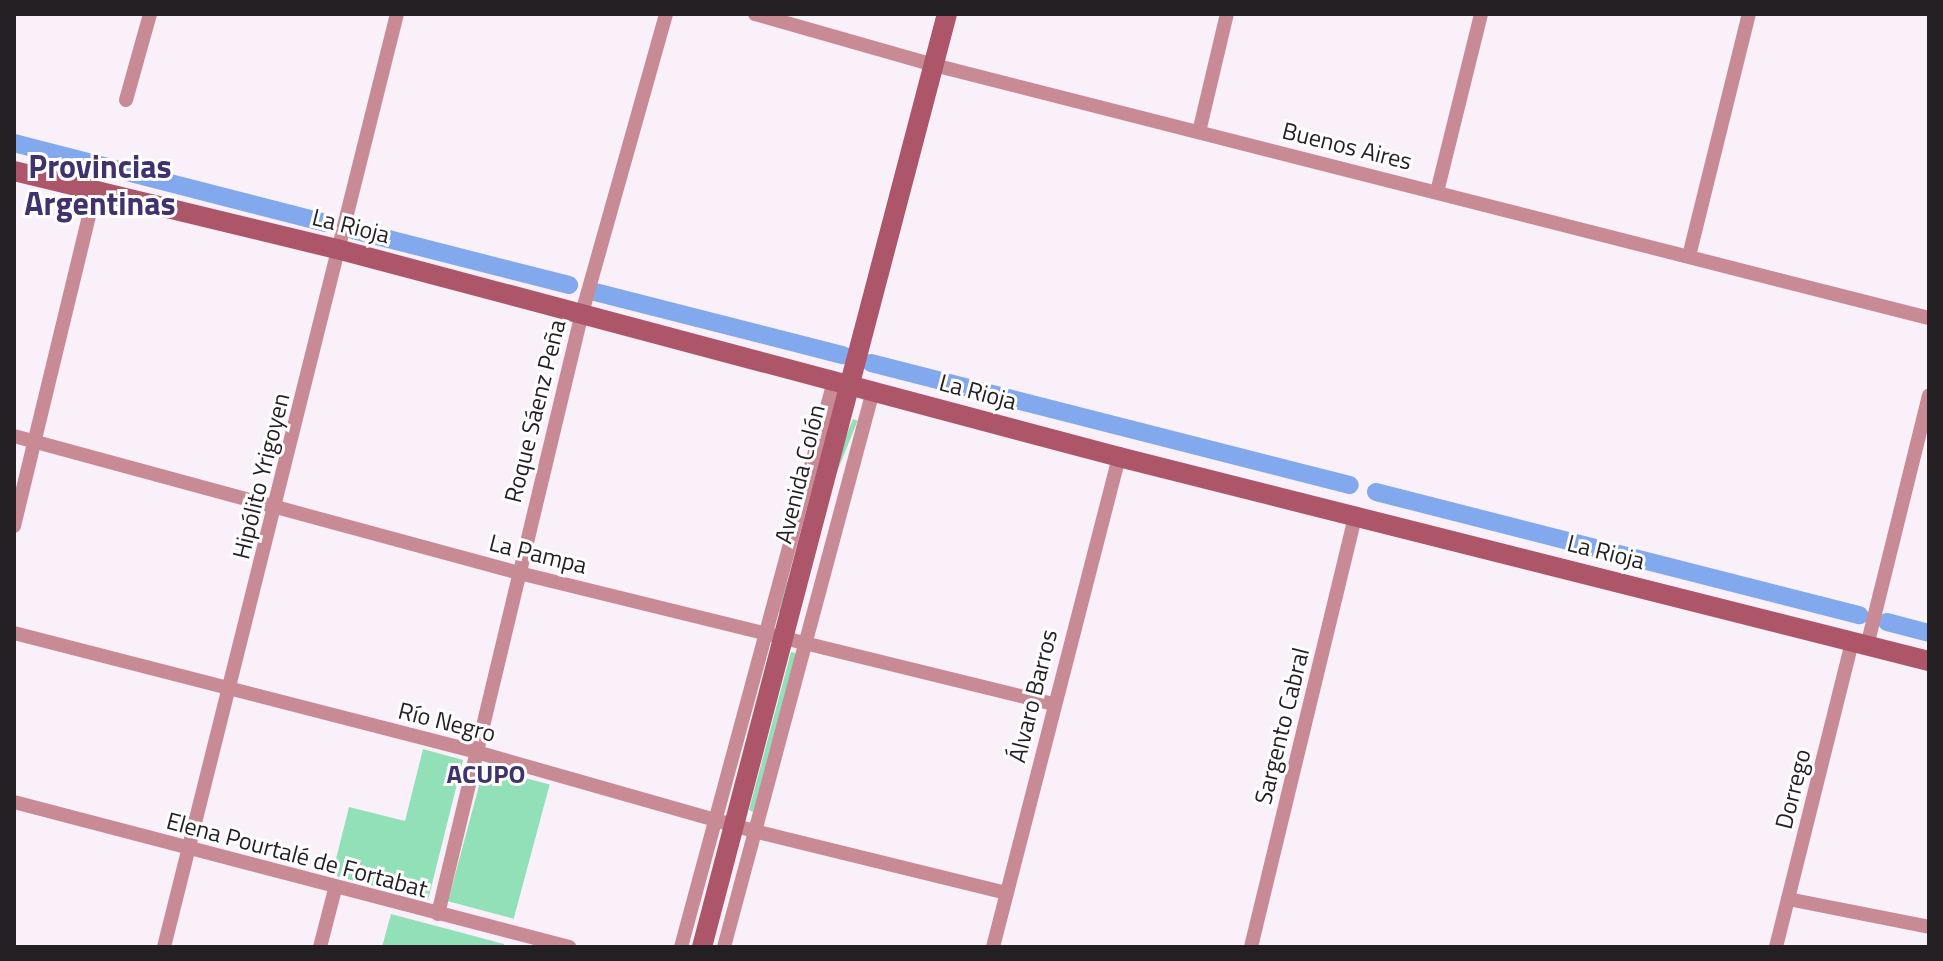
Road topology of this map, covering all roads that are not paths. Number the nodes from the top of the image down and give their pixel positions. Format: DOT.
graph roads {
  1 [pos="150,14"];
  2 [pos="397,14"];
  3 [pos="666,14"];
  4 [pos="755,14"];
  5 [pos="947,14"];
  6 [pos="1227,14"];
  7 [pos="1481,14"];
  8 [pos="1749,14"];
  9 [pos="934,65"];
  10 [pos="126,100"];
  11 [pos="1199,132"];
  12 [pos="14,171"];
  13 [pos="95,191"];
  14 [pos="1437,192"];
  15 [pos="337,249"];
  16 [pos="1689,256"];
  17 [pos="582,313"];
  18 [pos="1929,318"];
  19 [pos="842,383"];
  20 [pos="873,391"];
  21 [pos="1929,396"];
  22 [pos="14,436"];
  23 [pos="37,442"];
  24 [pos="1119,457"];
  25 [pos="277,506"];
  26 [pos="1356,514"];
  27 [pos="14,526"];
  28 [pos="519,573"];
  29 [pos="14,633"];
  30 [pos="786,637"];
  31 [pos="1859,644"];
  32 [pos="1929,661"];
  33 [pos="229,690"];
  34 [pos="1053,704"];
  35 [pos="480,753"];
  36 [pos="14,802"];
  37 [pos="735,825"];
  38 [pos="188,850"];
  39 [pos="335,889"];
  40 [pos="1007,893"];
  41 [pos="1788,899"];
  42 [pos="438,914"];
  43 [pos="1929,927"];
  44 [pos="513,940"];
  45 [pos="164,947"];
  46 [pos="320,947"];
  47 [pos="569,947"];
  48 [pos="681,947"];
  49 [pos="702,947"];
  50 [pos="724,947"];
  51 [pos="993,947"];
  52 [pos="1251,947"];
  53 [pos="1776,947"];
  1 -- 10 [label="street"];
  2 -- 15 [label="street, Hipólito Yrigoyen"];
  3 -- 17 [label="street, Roque Sáenz Peña"];
  4 -- 9 [label="street, Buenos Aires"];
  5 -- 9 [label="street, Avenida Colón"];
  6 -- 11 [label="street"];
  7 -- 14 [label="street"];
  8 -- 16 [label="street"];
  9 -- 11 [label="street, Buenos Aires"];
  9 -- 19 [label="street, Avenida Colón"];
  11 -- 14 [label="street, Buenos Aires"];
  12 -- 13 [label="street, La Rioja"];
  13 -- 15 [label="street, La Rioja"];
  13 -- 23 [label="street"];
  14 -- 16 [label="street, Buenos Aires"];
  15 -- 17 [label="street, La Rioja"];
  15 -- 25 [label="street, Hipólito Yrigoyen"];
  16 -- 18 [label="street, Buenos Aires"];
  17 -- 19 [label="street, La Rioja"];
  17 -- 28 [label="street, Roque Sáenz Peña"];
  19 -- 20 [label="street, La Rioja"];
  19 -- 30 [label="street, Avenida Colón"];
  20 -- 24 [label="street, La Rioja"];
  20 -- 30 [label="street, Avenida Colón"];
  21 -- 31 [label="street, Dorrego"];
  22 -- 23 [label="street, La Pampa"];
  23 -- 25 [label="street, La Pampa"];
  23 -- 27 [label="street"];
  24 -- 26 [label="street, La Rioja"];
  24 -- 34 [label="street, Álvaro Barros"];
  25 -- 28 [label="street, La Pampa"];
  25 -- 33 [label="street, Hipólito Yrigoyen"];
  26 -- 31 [label="street, La Rioja"];
  26 -- 52 [label="street, Sargento Cabral"];
  28 -- 30 [label="street, La Pampa"];
  28 -- 35 [label="street, Roque Sáenz Peña"];
  29 -- 33 [label="street, Río Negro"];
  30 -- 34 [label="street, La Pampa"];
  30 -- 37 [label="street, Avenida Colón"];
  31 -- 32 [label="street, La Rioja"];
  31 -- 41 [label="street, Dorrego"];
  33 -- 35 [label="street, Río Negro"];
  33 -- 38 [label="street, Hipólito Yrigoyen"];
  34 -- 40 [label="street, Álvaro Barros"];
  35 -- 37 [label="street, Río Negro"];
  35 -- 42 [label="street, Roque Sáenz Peña"];
  36 -- 38 [label="street, Elena Pourtalé de Fortabat"];
  37 -- 40 [label="street, Río Negro"];
  37 -- 48 [label="street, Avenida Colón"];
  37 -- 49 [label="street, Avenida Colón"];
  37 -- 50 [label="street, Avenida Colón"];
  38 -- 39 [label="street, Elena Pourtalé de Fortabat"];
  38 -- 45 [label="street, Hipólito Yrigoyen"];
  39 -- 42 [label="street, Elena Pourtalé de Fortabat"];
  39 -- 46 [label="street"];
  40 -- 51 [label="street, Álvaro Barros"];
  41 -- 43 [label="street"];
  41 -- 53 [label="street, Dorrego"];
  42 -- 44 [label="street, Elena Pourtalé de Fortabat"];
  44 -- 47 [label="street, Elena Pourtalé de Fortabat"];
}
